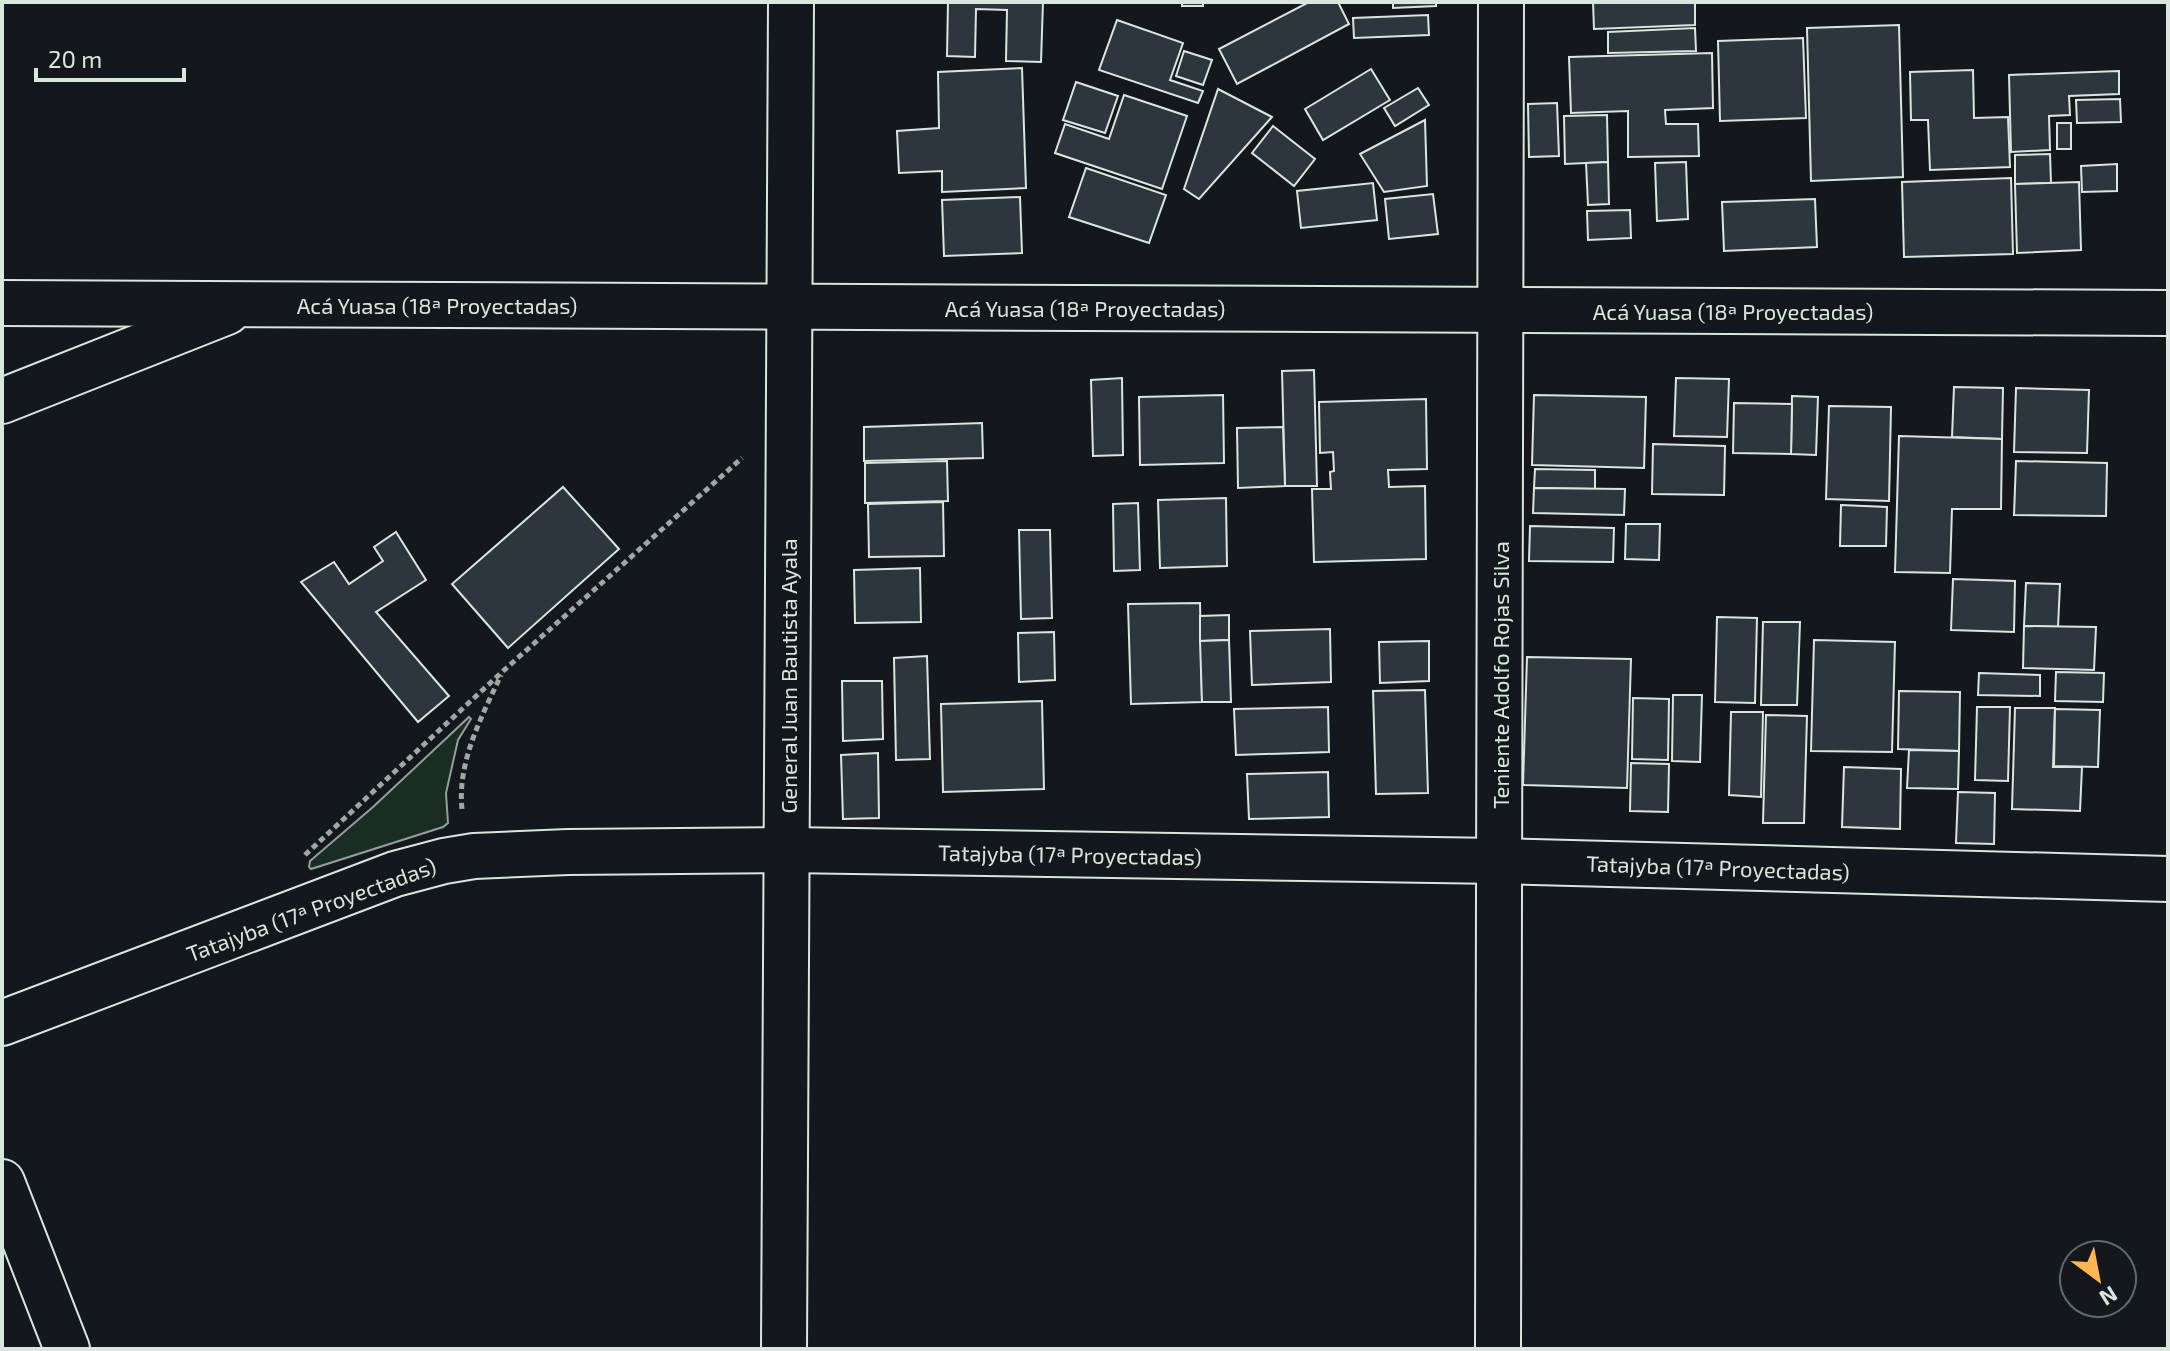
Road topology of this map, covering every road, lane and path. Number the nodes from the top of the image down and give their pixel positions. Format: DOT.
graph roads {
  1 [pos="791,2"];
  2 [pos="1501,2"];
  3 [pos="2,303"];
  4 [pos="249,304"];
  5 [pos="790,306"];
  6 [pos="1501,310"];
  7 [pos="2168,313"];
  8 [pos="2,401"];
  9 [pos="789,416"];
  10 [pos="502,672"];
  11 [pos="787,850"];
  12 [pos="474,856"];
  13 [pos="1499,861"];
  14 [pos="299,862"];
  15 [pos="2168,879"];
  16 [pos="2,1023"];
  17 [pos="2,1182"];
  18 [pos="67,1349"];
  19 [pos="784,1349"];
  20 [pos="1498,1349"];
  1 -- 5 [label="street, General Juan Bautista Ayala"];
  2 -- 6 [label="street, Teniente Adolfo Rojas Silva"];
  3 -- 4 [label="street, Acá Yuasa (18ª Proyectadas)"];
  4 -- 5 [label="street, Acá Yuasa (18ª Proyectadas)"];
  4 -- 8 [label="street"];
  5 -- 6 [label="street, Acá Yuasa (18ª Proyectadas)"];
  5 -- 9 [label="street, General Juan Bautista Ayala"];
  6 -- 7 [label="street, Acá Yuasa (18ª Proyectadas)"];
  6 -- 13 [label="street, Teniente Adolfo Rojas Silva"];
  9 -- 10 [label="path"];
  9 -- 11 [label="street, General Juan Bautista Ayala"];
  10 -- 12 [label="path"];
  10 -- 14 [label="path"];
  11 -- 12 [label="street, Tatajyba (17ª Proyectadas)"];
  11 -- 13 [label="street, Tatajyba (17ª Proyectadas)"];
  11 -- 19 [label="street, General Juan Bautista Ayala"];
  12 -- 16 [label="street, Tatajyba (17ª Proyectadas)"];
  13 -- 15 [label="street, Tatajyba (17ª Proyectadas)"];
  13 -- 20 [label="street, Teniente Adolfo Rojas Silva"];
  17 -- 18 [label="street"];
}
